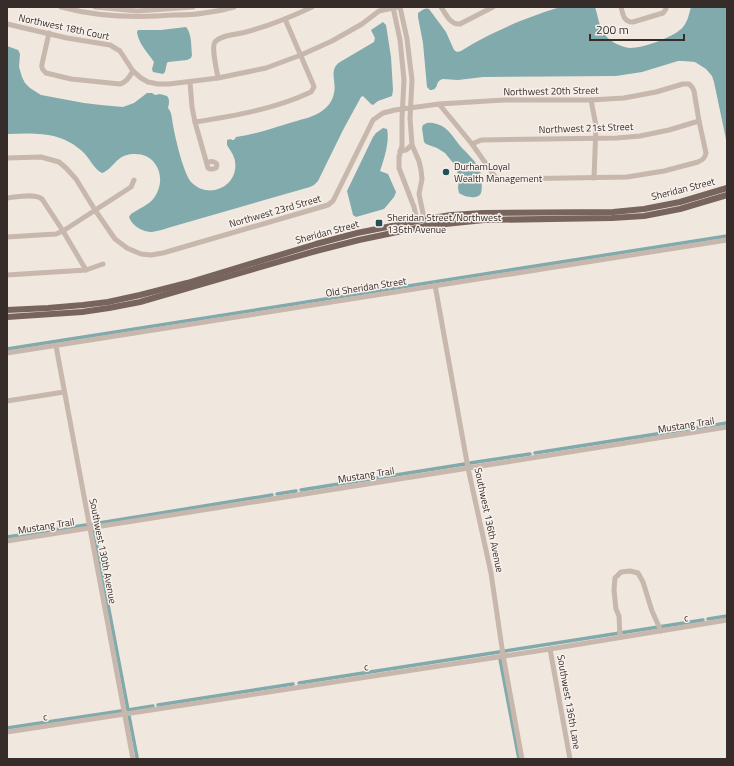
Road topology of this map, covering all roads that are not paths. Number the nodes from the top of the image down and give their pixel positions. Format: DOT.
graph roads {
  1 [pos="64,7"];
  2 [pos="95,7"];
  3 [pos="193,7"];
  4 [pos="234,7"];
  5 [pos="312,7"];
  6 [pos="396,7"];
  7 [pos="441,7"];
  8 [pos="493,7"];
  9 [pos="621,7"];
  10 [pos="163,8"];
  11 [pos="666,8"];
  12 [pos="217,9"];
  13 [pos="164,16"];
  14 [pos="285,19"];
  15 [pos="7,24"];
  16 [pos="49,33"];
  17 [pos="301,55"];
  18 [pos="132,71"];
  19 [pos="218,78"];
  20 [pos="190,82"];
  21 [pos="591,100"];
  22 [pos="439,104"];
  23 [pos="411,108"];
  24 [pos="403,109"];
  25 [pos="699,121"];
  26 [pos="195,122"];
  27 [pos="595,138"];
  28 [pos="472,144"];
  29 [pos="412,145"];
  30 [pos="400,151"];
  31 [pos="7,158"];
  32 [pos="207,163"];
  33 [pos="594,178"];
  34 [pos="134,180"];
  35 [pos="727,188"];
  36 [pos="408,190"];
  37 [pos="420,191"];
  38 [pos="727,195"];
  39 [pos="7,198"];
  40 [pos="95,210"];
  41 [pos="425,223"];
  42 [pos="418,224"];
  43 [pos="63,231"];
  44 [pos="7,237"];
  45 [pos="727,240"];
  46 [pos="103,264"];
  47 [pos="86,270"];
  48 [pos="7,275"];
  49 [pos="436,285"];
  50 [pos="7,310"];
  51 [pos="7,317"];
  52 [pos="56,346"];
  53 [pos="7,353"];
  54 [pos="64,392"];
  55 [pos="7,401"];
  56 [pos="727,427"];
  57 [pos="468,468"];
  58 [pos="90,528"];
  59 [pos="7,541"];
  60 [pos="727,620"];
  61 [pos="660,628"];
  62 [pos="620,634"];
  63 [pos="550,649"];
  64 [pos="503,655"];
  65 [pos="125,714"];
  66 [pos="7,732"];
  67 [pos="133,759"];
  68 [pos="522,759"];
  69 [pos="570,759"];
  1 -- 13 [label="street"];
  2 -- 10 [label="street"];
  3 -- 10 [label="street"];
  4 -- 12 [label="street"];
  5 -- 14 [label="street"];
  6 -- 17 [label="street, Northwest 18th Court"];
  6 -- 23 [label="street"];
  6 -- 24 [label="street"];
  7 -- 8 [label="street"];
  9 -- 11 [label="street"];
  10 -- 13 [label="street"];
  12 -- 13 [label="street"];
  14 -- 17 [label="street"];
  14 -- 19 [label="street"];
  15 -- 16 [label="street, Northwest 18th Court"];
  16 -- 18 [label="street, Northwest 18th Court"];
  16 -- 18 [label="street"];
  17 -- 19 [label="street, Northwest 18th Court"];
  17 -- 26 [label="street"];
  18 -- 20 [label="street, Northwest 18th Court"];
  19 -- 20 [label="street, Northwest 18th Court"];
  20 -- 26 [label="street"];
  21 -- 22 [label="street, Northwest 20th Street"];
  21 -- 25 [label="street, Northwest 20th Street"];
  21 -- 27 [label="street"];
  22 -- 23 [label="street, Northwest 20th Street"];
  22 -- 28 [label="street"];
  23 -- 24 [label="street, Northwest 23rd Street"];
  23 -- 29 [label="street"];
  24 -- 30 [label="street"];
  24 -- 40 [label="street, Northwest 23rd Street"];
  25 -- 27 [label="street, Northwest 21st Street"];
  25 -- 33 [label="street"];
  26 -- 32 [label="street"];
  27 -- 28 [label="street, Northwest 21st Street"];
  27 -- 33 [label="street"];
  28 -- 33 [label="street"];
  29 -- 30 [label="street"];
  29 -- 37 [label="street"];
  30 -- 36 [label="street"];
  31 -- 40 [label="street"];
  34 -- 40 [label="street"];
  35 -- 41 [label="main road, Sheridan Street"];
  36 -- 37 [label="street"];
  36 -- 42 [label="street"];
  37 -- 41 [label="street"];
  38 -- 41 [label="main road, Sheridan Street"];
  39 -- 43 [label="street"];
  40 -- 43 [label="street"];
  41 -- 42 [label="main road, Sheridan Street"];
  42 -- 50 [label="main road, Sheridan Street"];
  42 -- 51 [label="main road, Sheridan Street"];
  43 -- 44 [label="street"];
  43 -- 47 [label="street"];
  45 -- 49 [label="street, Old Sheridan Street"];
  46 -- 47 [label="street"];
  47 -- 48 [label="street"];
  49 -- 52 [label="street, Old Sheridan Street"];
  49 -- 57 [label="street, Southwest 136th Avenue"];
  52 -- 53 [label="street, Old Sheridan Street"];
  52 -- 54 [label="street, Southwest 130th Avenue"];
  54 -- 55 [label="street"];
  54 -- 58 [label="street, Southwest 130th Avenue"];
  56 -- 57 [label="street, Mustang Trail"];
  57 -- 58 [label="street, Mustang Trail"];
  57 -- 64 [label="street, Southwest 136th Avenue"];
  58 -- 59 [label="street, Mustang Trail"];
  58 -- 65 [label="street, Southwest 130th Avenue"];
  60 -- 61 [label="street, c"];
  61 -- 62 [label="street, c"];
  61 -- 62 [label="street"];
  62 -- 63 [label="street, c"];
  63 -- 64 [label="street, c"];
  63 -- 69 [label="street, Southwest 136th Lane"];
  64 -- 65 [label="street, c"];
  64 -- 68 [label="street, Southwest 136th Avenue"];
  65 -- 66 [label="street, c"];
  65 -- 67 [label="street, Southwest 130th Avenue"];
}
